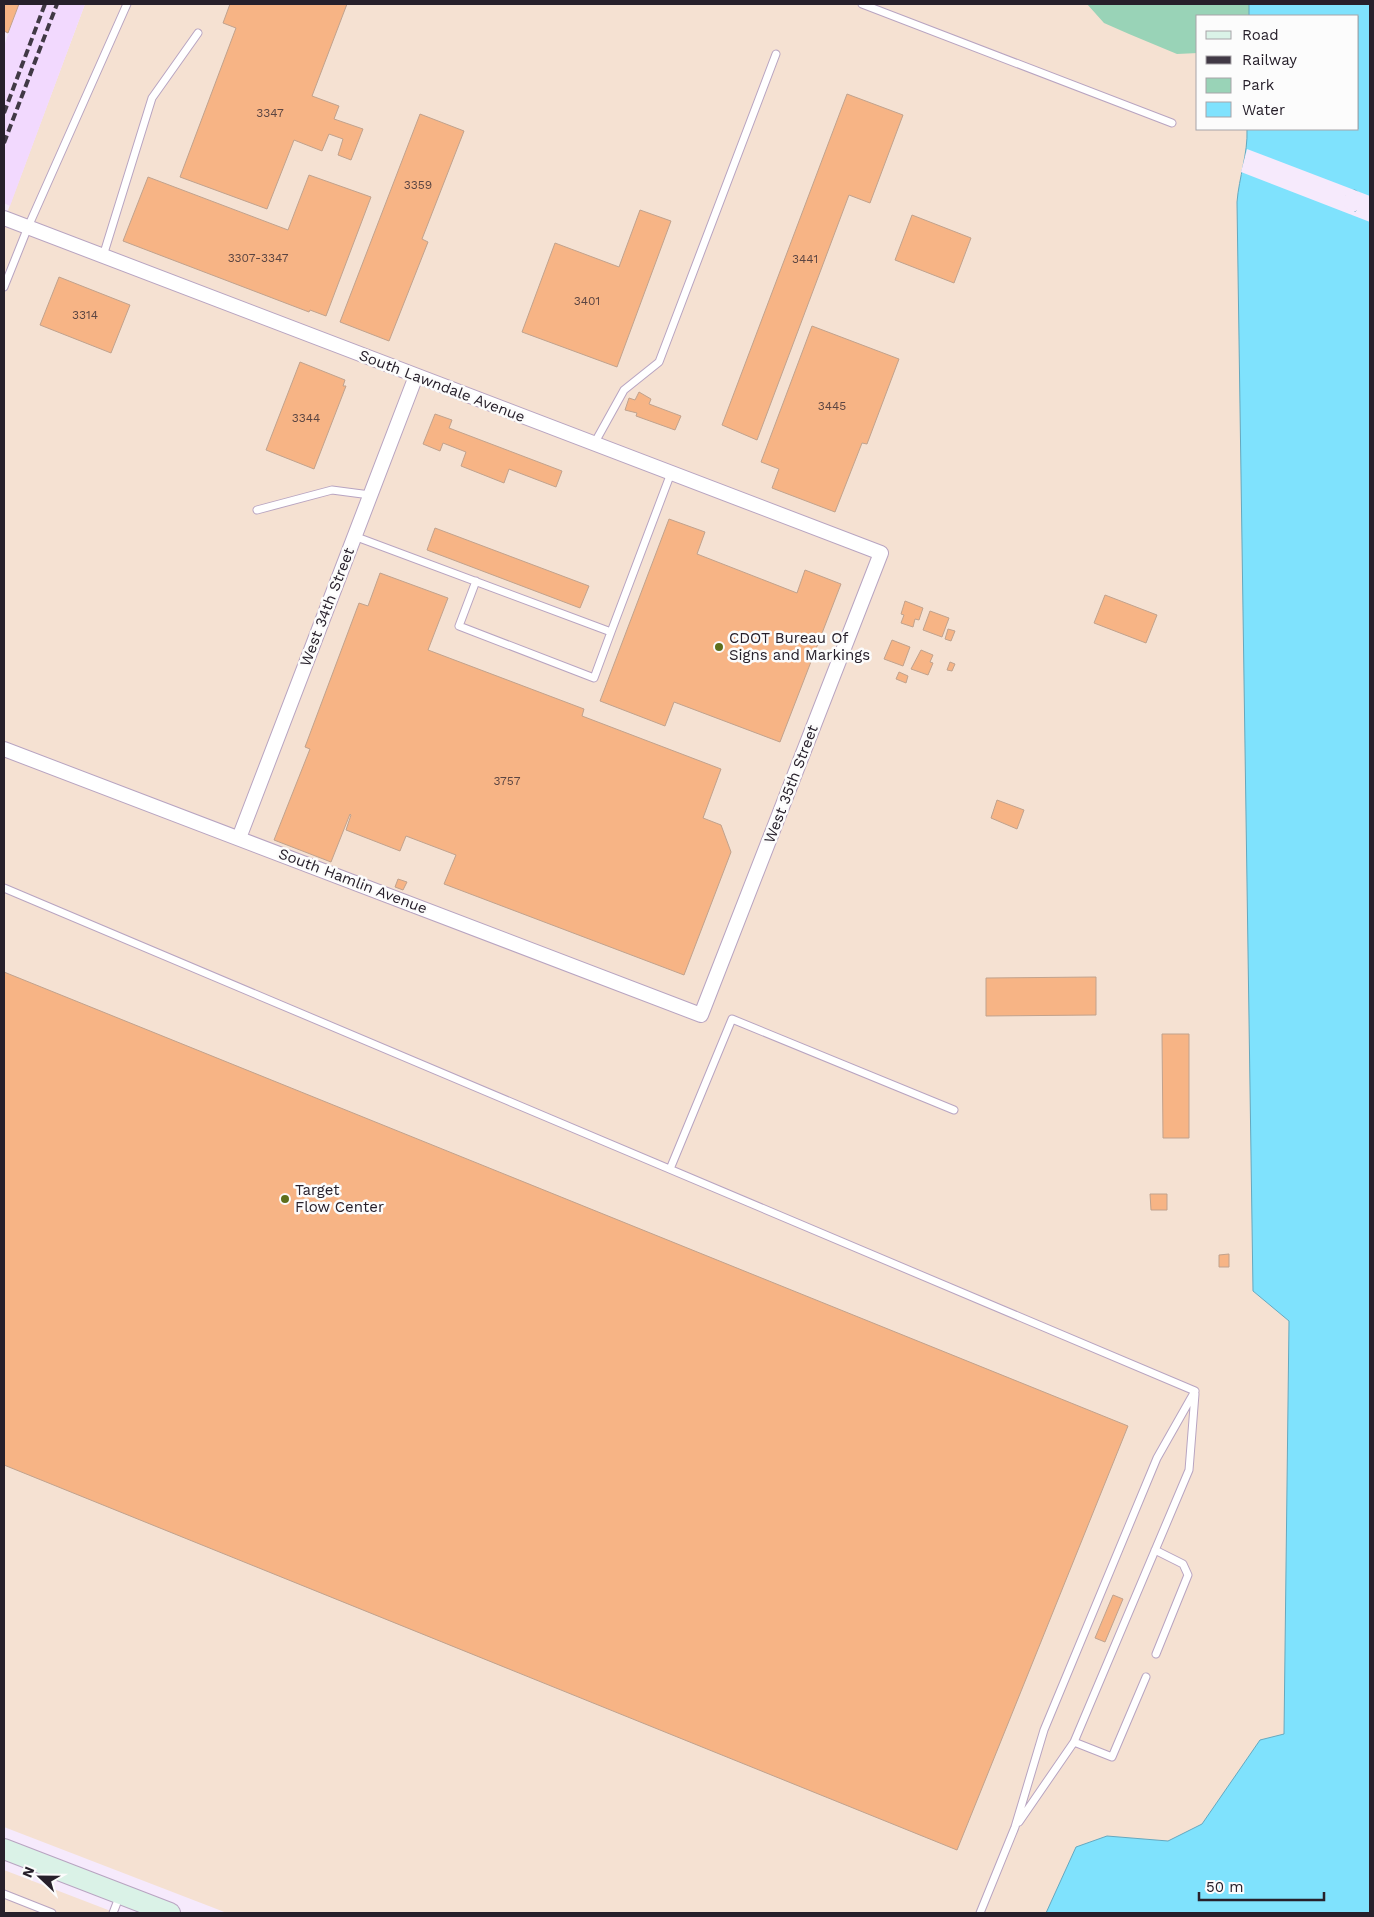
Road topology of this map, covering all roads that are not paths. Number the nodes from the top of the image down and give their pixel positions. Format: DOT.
graph roads {
  1 [pos="127,4"];
  2 [pos="862,4"];
  3 [pos="198,33"];
  4 [pos="776,54"];
  5 [pos="1172,123"];
  6 [pos="4,218"];
  7 [pos="28,227"];
  8 [pos="102,256"];
  9 [pos="4,287"];
  10 [pos="416,376"];
  11 [pos="594,444"];
  12 [pos="671,473"];
  13 [pos="370,496"];
  14 [pos="257,510"];
  15 [pos="354,536"];
  16 [pos="881,553"];
  17 [pos="476,581"];
  18 [pos="611,632"];
  19 [pos="4,749"];
  20 [pos="239,838"];
  21 [pos="4,888"];
  22 [pos="701,1015"];
  23 [pos="954,1110"];
  24 [pos="670,1169"];
  25 [pos="1195,1391"];
  26 [pos="1155,1550"];
  27 [pos="1156,1654"];
  28 [pos="1146,1677"];
  29 [pos="1074,1742"];
  30 [pos="1015,1827"];
  31 [pos="4,1849"];
  32 [pos="4,1894"];
  33 [pos="120,1894"];
  34 [pos="164,1912"];
  35 [pos="52,1913"];
  36 [pos="113,1913"];
  37 [pos="980,1913"];
  1 -- 7 [label="lane"];
  2 -- 5 [label="lane"];
  3 -- 8 [label="lane"];
  4 -- 11 [label="lane"];
  6 -- 7 [label="street, South Lawndale Avenue"];
  7 -- 8 [label="street, South Lawndale Avenue"];
  7 -- 9 [label="lane"];
  8 -- 10 [label="street, South Lawndale Avenue"];
  10 -- 11 [label="street, South Lawndale Avenue"];
  10 -- 13 [label="street, West 34th Street"];
  11 -- 12 [label="street, South Lawndale Avenue"];
  12 -- 16 [label="street, South Lawndale Avenue"];
  12 -- 18 [label="lane"];
  13 -- 14 [label="lane"];
  13 -- 15 [label="street, West 34th Street"];
  15 -- 17 [label="lane"];
  15 -- 20 [label="street, West 34th Street"];
  16 -- 22 [label="street, West 35th Street"];
  17 -- 18 [label="lane"];
  17 -- 18 [label="lane"];
  19 -- 20 [label="street, South Hamlin Avenue"];
  20 -- 22 [label="street, South Hamlin Avenue"];
  21 -- 24 [label="lane"];
  23 -- 24 [label="lane"];
  24 -- 25 [label="lane"];
  25 -- 26 [label="lane"];
  25 -- 30 [label="lane"];
  26 -- 27 [label="lane"];
  26 -- 29 [label="lane"];
  28 -- 29 [label="lane"];
  29 -- 30 [label="lane"];
  30 -- 37 [label="lane"];
  31 -- 33 [label="main road"];
  32 -- 35 [label="lane"];
  33 -- 34 [label="main road"];
  33 -- 36 [label="lane"];
}
